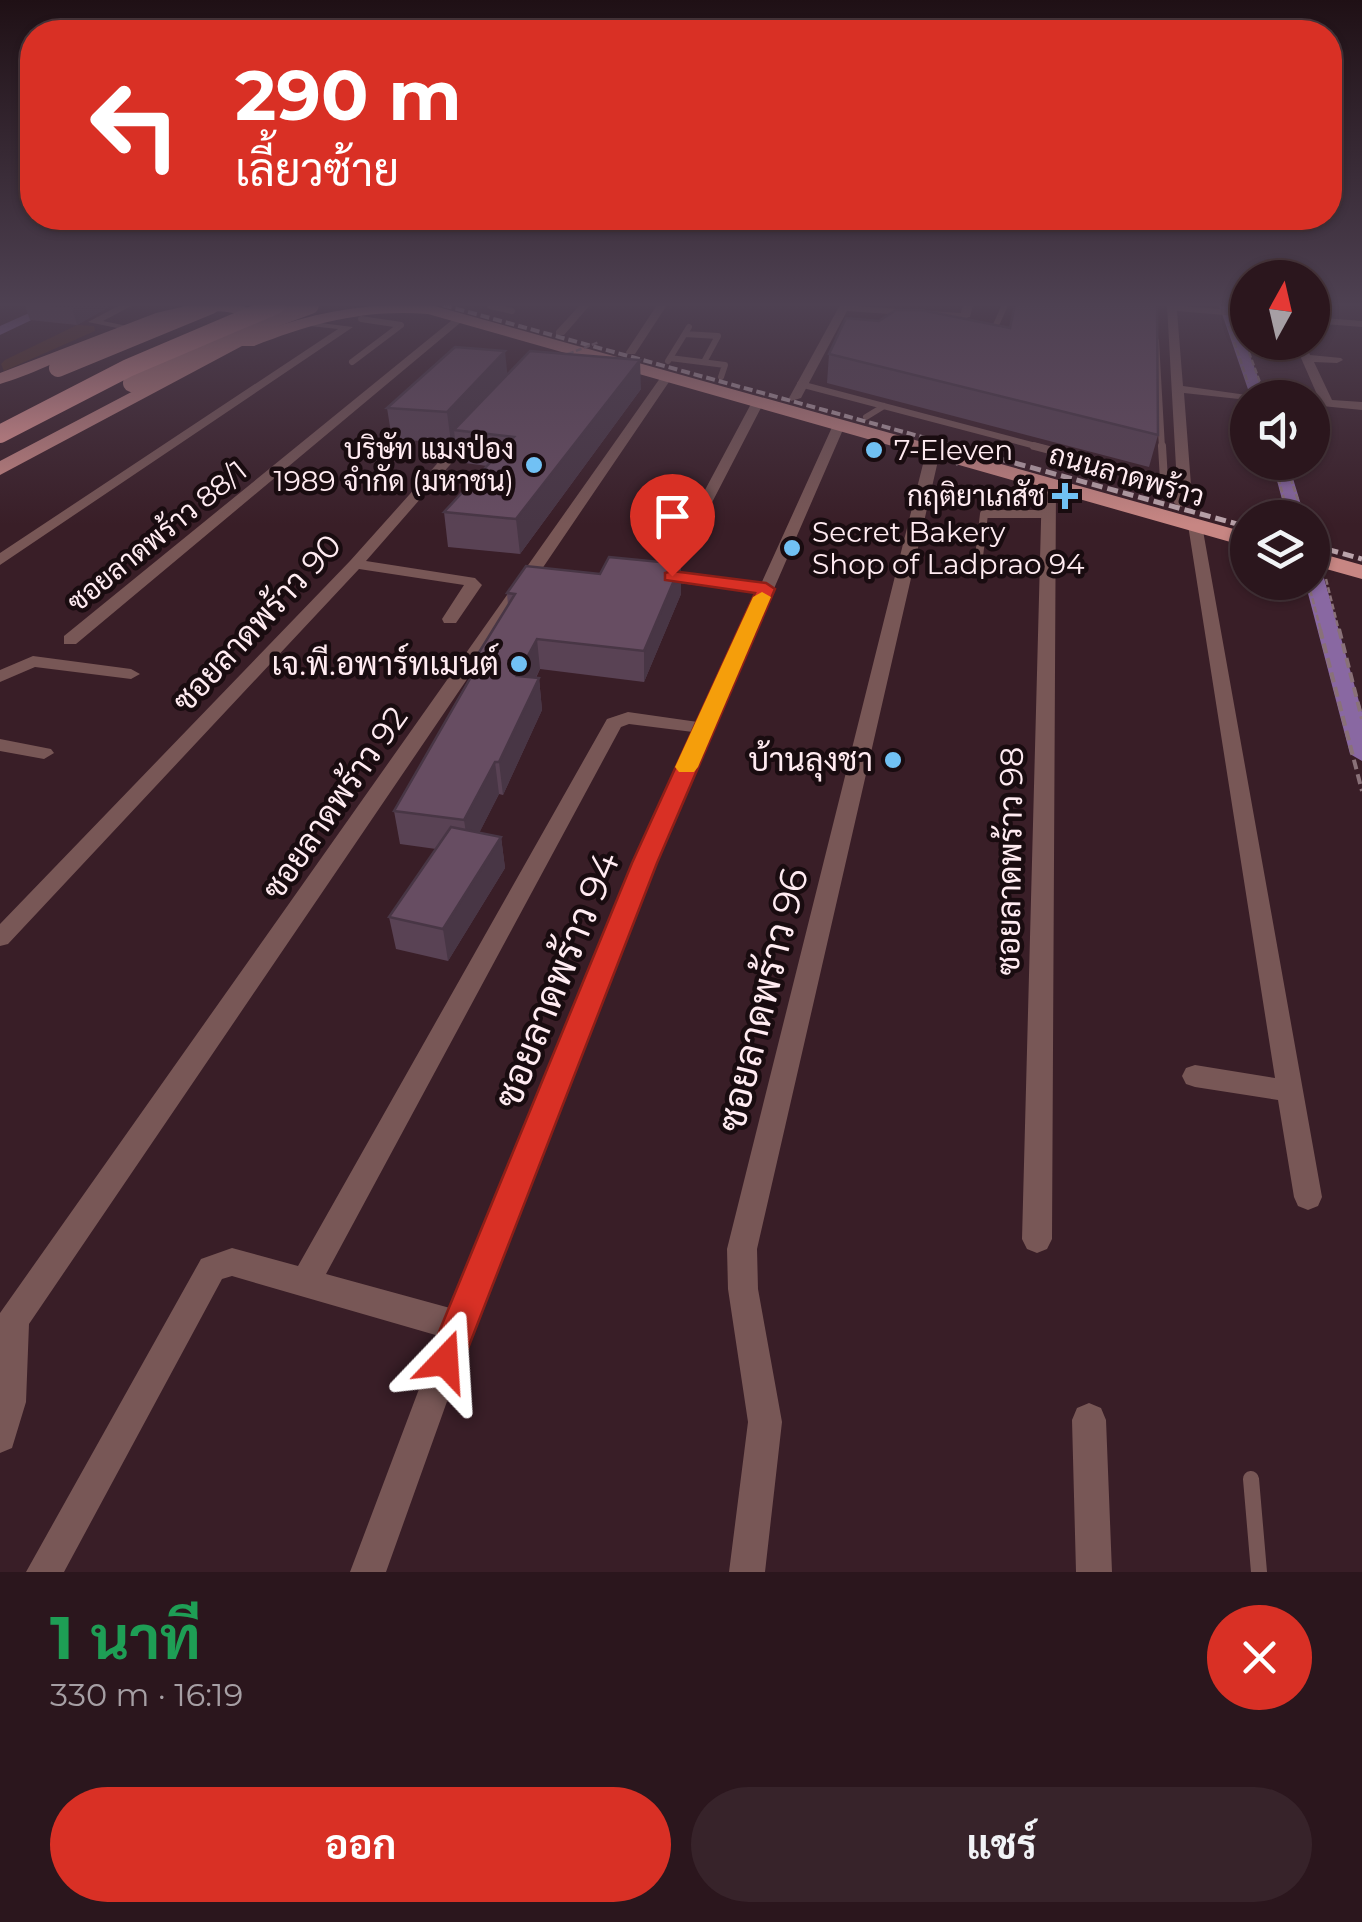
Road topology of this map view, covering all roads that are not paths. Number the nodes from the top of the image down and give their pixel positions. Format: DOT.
graph roads {
  1 [pos="51,378"];
  2 [pos="108,378"];
  3 [pos="142,378"];
  4 [pos="172,378"];
  5 [pos="272,378"];
  6 [pos="380,378"];
  7 [pos="660,378"];
  8 [pos="699,378"];
  9 [pos="728,378"];
  10 [pos="805,378"];
  11 [pos="1158,378"];
  12 [pos="1178,378"];
  13 [pos="1179,389"];
  14 [pos="798,391"];
  15 [pos="1230,393"];
  16 [pos="0,398"];
  17 [pos="758,402"];
  18 [pos="1330,404"];
  19 [pos="1362,406"];
  20 [pos="875,412"];
  21 [pos="486,417"];
  22 [pos="838,425"];
  23 [pos="0,434"];
  24 [pos="933,452"];
  25 [pos="0,456"];
  26 [pos="0,470"];
  27 [pos="1164,480"];
  28 [pos="1049,484"];
  29 [pos="1183,494"];
  30 [pos="1048,514"];
  31 [pos="1230,514"];
  32 [pos="697,518"];
  33 [pos="1195,525"];
  34 [pos="1230,535"];
  35 [pos="1330,552"];
  36 [pos="1362,553"];
  37 [pos="1330,558"];
  38 [pos="0,560"];
  39 [pos="355,564"];
  40 [pos="978,565"];
  41 [pos="1362,572"];
  42 [pos="672,576"];
  43 [pos="766,589"];
  44 [pos="450,619"];
  45 [pos="70,640"];
  46 [pos="131,674"];
  47 [pos="0,677"];
  48 [pos="704,728"];
  49 [pos="0,745"];
  50 [pos="44,753"];
  51 [pos="0,938"];
  52 [pos="1195,1076"];
  53 [pos="1291,1091"];
  54 [pos="1308,1198"];
  55 [pos="1038,1238"];
  56 [pos="306,1282"];
  57 [pos="458,1326"];
  58 [pos="7,1330"];
  59 [pos="1089,1420"];
  60 [pos="0,1436"];
  61 [pos="1252,1479"];
  62 [pos="44,1572"];
  63 [pos="368,1572"];
  64 [pos="747,1572"];
  65 [pos="1094,1572"];
  66 [pos="1258,1572"];
  1 -- 16 [label="main road"];
  2 -- 23 [label="highway, bridge"];
  3 -- 25 [label="main road, bridge"];
  4 -- 26 [label="main road"];
  5 -- 38 [label="street"];
  6 -- 45 [label="street, ซอยลาดพร้าว 88/1"];
  7 -- 58 [label="street, ซอยลาดพร้าว 92"];
  8 -- 17 [label="main road, ถนนลาดพร้าว"];
  9 -- 14 [label="main road, ถนนลาดพร้าว"];
  10 -- 14 [label="street"];
  11 -- 27 [label="lane"];
  12 -- 13 [label="street"];
  13 -- 15 [label="street"];
  13 -- 29 [label="street"];
  14 -- 20 [label="main road, ถนนลาดพร้าว"];
  17 -- 22 [label="main road, ถนนลาดพร้าว"];
  17 -- 32 [label="street"];
  18 -- 19 [label="street"];
  20 -- 27 [label="lane"];
  20 -- 29 [label="main road, ถนนลาดพร้าว"];
  21 -- 39 [label="street, ซอยลาดพร้าว 90"];
  22 -- 24 [label="main road, ถนนลาดพร้าว"];
  22 -- 43 [label="street, ซอยลาดพร้าว 94"];
  24 -- 28 [label="main road, ถนนลาดพร้าว"];
  24 -- 64 [label="street, ซอยลาดพร้าว 96"];
  27 -- 29 [label="lane"];
  28 -- 30 [label="street, ซอยลาดพร้าว 98"];
  28 -- 33 [label="main road, ถนนลาดพร้าว"];
  29 -- 31 [label="main road, ถนนลาดพร้าว"];
  30 -- 40 [label="lane"];
  30 -- 55 [label="street, ซอยลาดพร้าว 98"];
  33 -- 34 [label="main road, ถนนลาดพร้าว"];
  33 -- 53 [label="street"];
  35 -- 36 [label="main road"];
  37 -- 41 [label="main road"];
  39 -- 44 [label="street"];
  39 -- 51 [label="street, ซอยลาดพร้าว 90"];
  42 -- 43 [label="street"];
  43 -- 48 [label="street, ซอยลาดพร้าว 94"];
  46 -- 47 [label="street"];
  48 -- 56 [label="street"];
  48 -- 57 [label="street, ซอยลาดพร้าว 94"];
  49 -- 50 [label="street"];
  52 -- 53 [label="street"];
  53 -- 54 [label="street"];
  56 -- 57 [label="street"];
  56 -- 62 [label="street"];
  57 -- 63 [label="street, ซอยลาดพร้าว 94"];
  58 -- 60 [label="street"];
  59 -- 65 [label="street"];
  61 -- 66 [label="lane"];
}
